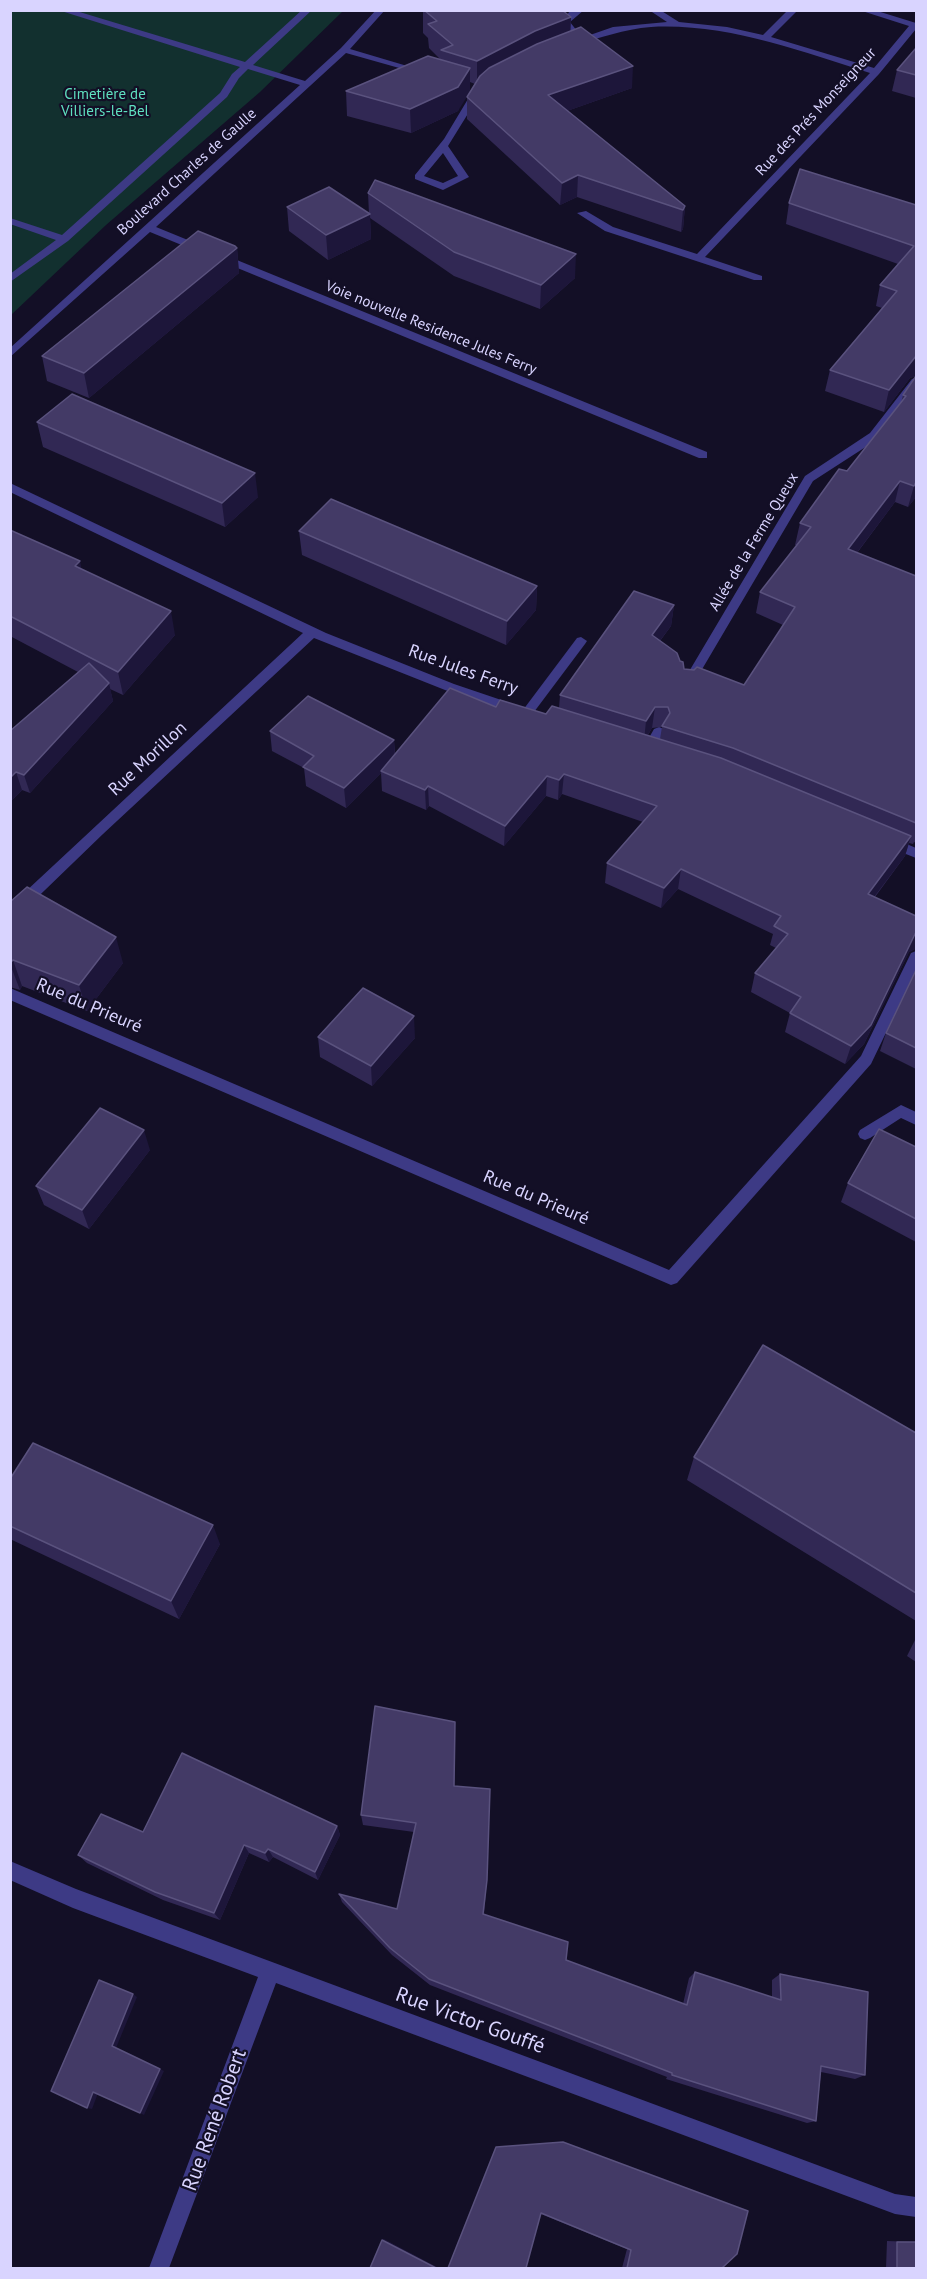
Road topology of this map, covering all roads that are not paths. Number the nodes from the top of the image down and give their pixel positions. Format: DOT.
graph roads {
  1 [pos="62,10"];
  2 [pos="308,10"];
  3 [pos="381,10"];
  4 [pos="580,10"];
  5 [pos="653,10"];
  6 [pos="794,10"];
  7 [pos="863,10"];
  8 [pos="675,23"];
  9 [pos="765,38"];
  10 [pos="579,40"];
  11 [pos="561,48"];
  12 [pos="344,50"];
  13 [pos="247,65"];
  14 [pos="876,72"];
  15 [pos="432,76"];
  16 [pos="306,84"];
  17 [pos="466,87"];
  18 [pos="443,146"];
  19 [pos="582,213"];
  20 [pos="10,221"];
  21 [pos="148,227"];
  22 [pos="64,239"];
  23 [pos="700,257"];
  24 [pos="758,278"];
  25 [pos="10,279"];
  26 [pos="10,354"];
  27 [pos="916,381"];
  28 [pos="703,455"];
  29 [pos="10,487"];
  30 [pos="312,632"];
  31 [pos="581,641"];
  32 [pos="687,686"];
  33 [pos="659,732"];
  34 [pos="648,750"];
  35 [pos="874,835"];
  36 [pos="916,853"];
  37 [pos="10,915"];
  38 [pos="916,957"];
  39 [pos="10,994"];
  40 [pos="916,1119"];
  41 [pos="865,1134"];
  42 [pos="10,1870"];
  43 [pos="270,1972"];
  44 [pos="916,2207"];
  45 [pos="159,2268"];
  1 -- 13 [label="street"];
  2 -- 13 [label="street"];
  3 -- 12 [label="street, Boulevard Charles de Gaulle"];
  4 -- 10 [label="street"];
  5 -- 8 [label="street"];
  6 -- 9 [label="street"];
  7 -- 14 [label="street, Rue des Prés Monseigneur"];
  8 -- 9 [label="street"];
  8 -- 10 [label="street"];
  9 -- 14 [label="street"];
  10 -- 11 [label="street"];
  12 -- 15 [label="street"];
  12 -- 16 [label="street, Boulevard Charles de Gaulle"];
  13 -- 16 [label="street"];
  13 -- 22 [label="street"];
  14 -- 23 [label="street, Rue des Prés Monseigneur"];
  16 -- 21 [label="street, Boulevard Charles de Gaulle"];
  17 -- 18 [label="street"];
  18 -- 18 [label="street"];
  19 -- 23 [label="street"];
  20 -- 22 [label="street"];
  21 -- 26 [label="street, Boulevard Charles de Gaulle"];
  21 -- 28 [label="street, Voie nouvelle Residence Jules Ferry"];
  22 -- 25 [label="street"];
  23 -- 24 [label="street"];
  27 -- 32 [label="street, Allée de la Ferme Queux"];
  29 -- 30 [label="street, Rue Jules Ferry"];
  30 -- 31 [label="street, Rue Jules Ferry"];
  30 -- 37 [label="street, Rue Morillon"];
  33 -- 34 [label="street"];
  35 -- 36 [label="street"];
  38 -- 39 [label="street, Rue du Prieuré"];
  40 -- 41 [label="street"];
  42 -- 43 [label="street, Rue Victor Gouffé"];
  43 -- 44 [label="street, Rue Victor Gouffé"];
  43 -- 45 [label="street, Rue René Robert"];
}
